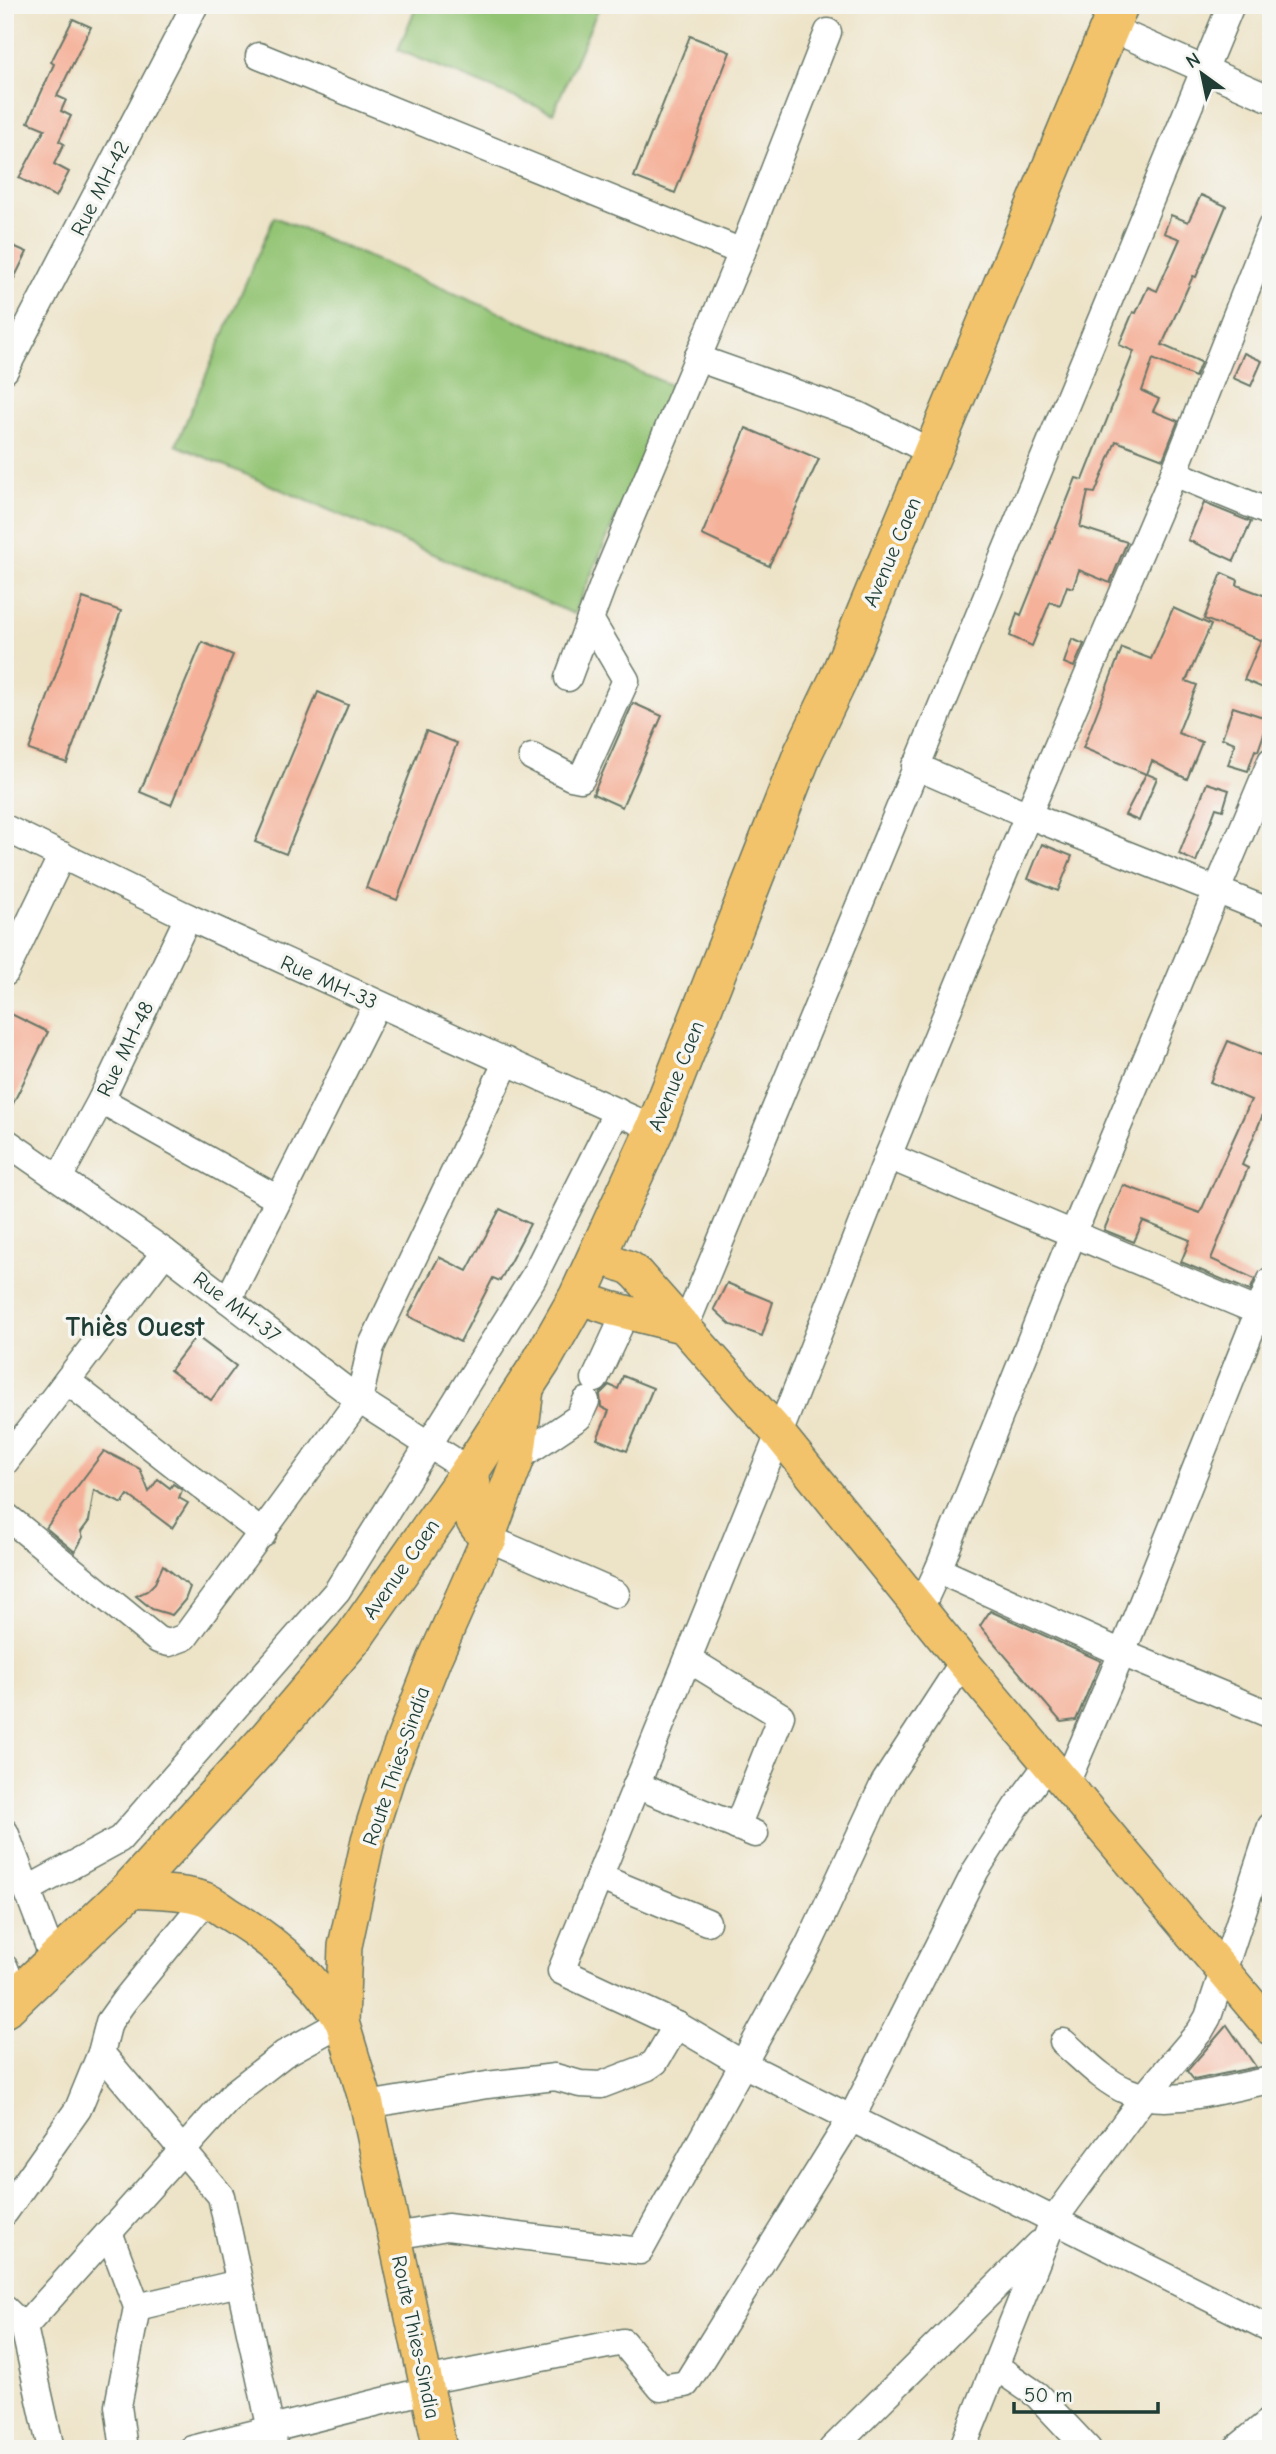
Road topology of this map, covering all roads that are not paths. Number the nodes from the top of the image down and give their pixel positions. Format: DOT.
graph roads {
  1 [pos="195,5"];
  2 [pos="1231,5"];
  3 [pos="1114,17"];
  4 [pos="828,32"];
  5 [pos="259,56"];
  6 [pos="1204,72"];
  7 [pos="1271,99"];
  8 [pos="1271,227"];
  9 [pos="742,252"];
  10 [pos="697,358"];
  11 [pos="5,370"];
  12 [pos="933,453"];
  13 [pos="1174,473"];
  14 [pos="1271,513"];
  15 [pos="590,619"];
  16 [pos="568,678"];
  17 [pos="532,757"];
  18 [pos="1271,761"];
  19 [pos="915,766"];
  20 [pos="1028,816"];
  21 [pos="5,828"];
  22 [pos="62,855"];
  23 [pos="1217,889"];
  24 [pos="1271,912"];
  25 [pos="188,917"];
  26 [pos="5,972"];
  27 [pos="377,1003"];
  28 [pos="507,1061"];
  29 [pos="100,1100"];
  30 [pos="617,1111"];
  31 [pos="656,1129"];
  32 [pos="5,1141"];
  33 [pos="888,1156"];
  34 [pos="59,1178"];
  35 [pos="278,1199"];
  36 [pos="1073,1234"];
  37 [pos="165,1252"];
  38 [pos="598,1256"];
  39 [pos="1271,1280"];
  40 [pos="578,1297"];
  41 [pos="228,1300"];
  42 [pos="626,1312"];
  43 [pos="1264,1314"];
  44 [pos="685,1327"];
  45 [pos="67,1381"];
  46 [pos="528,1382"];
  47 [pos="359,1400"];
  48 [pos="779,1434"];
  49 [pos="429,1445"];
  50 [pos="518,1458"];
  51 [pos="5,1462"];
  52 [pos="470,1471"];
  53 [pos="5,1515"];
  54 [pos="263,1534"];
  55 [pos="488,1538"];
  56 [pos="938,1570"];
  57 [pos="616,1594"];
  58 [pos="920,1609"];
  59 [pos="1122,1653"];
  60 [pos="688,1659"];
  61 [pos="962,1662"];
  62 [pos="1271,1715"];
  63 [pos="1057,1774"];
  64 [pos="636,1785"];
  65 [pos="1271,1826"];
  66 [pos="5,1832"];
  67 [pos="599,1877"];
  68 [pos="27,1890"];
  69 [pos="130,1890"];
  70 [pos="206,1900"];
  71 [pos="707,1922"];
  72 [pos="55,1963"];
  73 [pos="1222,1971"];
  74 [pos="9,1992"];
  75 [pos="342,2022"];
  76 [pos="677,2025"];
  77 [pos="1271,2028"];
  78 [pos="1063,2042"];
  79 [pos="101,2053"];
  80 [pos="743,2064"];
  81 [pos="1271,2080"];
  82 [pos="1144,2097"];
  83 [pos="367,2105"];
  84 [pos="852,2117"];
  85 [pos="184,2149"];
  86 [pos="5,2212"];
  87 [pos="1051,2228"];
  88 [pos="109,2232"];
  89 [pos="395,2236"];
  90 [pos="239,2283"];
  91 [pos="137,2307"];
  92 [pos="15,2318"];
  93 [pos="1271,2329"];
  94 [pos="995,2366"];
  95 [pos="426,2385"];
  96 [pos="1270,2421"];
  97 [pos="273,2439"];
  98 [pos="51,2449"];
  99 [pos="124,2449"];
  100 [pos="192,2449"];
  101 [pos="440,2449"];
  102 [pos="832,2449"];
  103 [pos="962,2449"];
  104 [pos="1088,2449"];
  105 [pos="1236,2449"];
  1 -- 11 [label="street, Rue MH-42"];
  2 -- 6 [label="street"];
  3 -- 6 [label="street"];
  3 -- 12 [label="highway, Avenue Caen"];
  4 -- 9 [label="street"];
  5 -- 9 [label="street"];
  6 -- 7 [label="street"];
  6 -- 19 [label="street"];
  8 -- 13 [label="street"];
  9 -- 10 [label="street"];
  10 -- 12 [label="street"];
  10 -- 15 [label="street"];
  12 -- 31 [label="highway, Avenue Caen"];
  13 -- 14 [label="street"];
  13 -- 20 [label="street"];
  15 -- 16 [label="street"];
  15 -- 17 [label="street"];
  18 -- 23 [label="street"];
  19 -- 20 [label="street"];
  19 -- 44 [label="street"];
  20 -- 23 [label="street"];
  20 -- 33 [label="street"];
  21 -- 22 [label="street, Rue MH-33"];
  22 -- 25 [label="street, Rue MH-33"];
  22 -- 26 [label="street"];
  23 -- 24 [label="street"];
  23 -- 36 [label="street"];
  25 -- 27 [label="street, Rue MH-33"];
  25 -- 29 [label="street, Rue MH-48"];
  27 -- 28 [label="street, Rue MH-33"];
  27 -- 35 [label="street"];
  28 -- 30 [label="street, Rue MH-33"];
  28 -- 47 [label="street"];
  29 -- 34 [label="street, Rue MH-48"];
  29 -- 35 [label="street"];
  30 -- 31 [label="street, Rue MH-33"];
  30 -- 49 [label="street"];
  31 -- 38 [label="highway, Avenue Caen"];
  32 -- 34 [label="street, Rue MH-37"];
  33 -- 36 [label="street"];
  33 -- 48 [label="street"];
  34 -- 37 [label="street, Rue MH-37"];
  35 -- 41 [label="street"];
  36 -- 43 [label="street"];
  36 -- 56 [label="street"];
  37 -- 41 [label="street, Rue MH-37"];
  37 -- 45 [label="street"];
  38 -- 40 [label="highway, Avenue Caen"];
  38 -- 44 [label="main road"];
  39 -- 43 [label="street"];
  40 -- 42 [label="main road"];
  40 -- 46 [label="highway, Avenue Caen"];
  41 -- 47 [label="street, Rue MH-37"];
  42 -- 44 [label="main road"];
  42 -- 50 [label="street"];
  43 -- 59 [label="street"];
  44 -- 48 [label="main road"];
  45 -- 51 [label="street"];
  45 -- 54 [label="street"];
  46 -- 50 [label="main road, Route Thies-Sindia"];
  46 -- 52 [label="highway, Avenue Caen"];
  47 -- 49 [label="street, Rue MH-37"];
  47 -- 54 [label="street"];
  48 -- 58 [label="main road"];
  48 -- 60 [label="street"];
  49 -- 52 [label="street, Rue MH-37"];
  49 -- 68 [label="street"];
  50 -- 55 [label="main road, Route Thies-Sindia"];
  52 -- 55 [label="highway"];
  52 -- 69 [label="highway, Avenue Caen"];
  53 -- 54 [label="street"];
  55 -- 57 [label="street"];
  55 -- 75 [label="main road, Route Thies-Sindia"];
  56 -- 58 [label="street"];
  56 -- 59 [label="street"];
  58 -- 61 [label="main road"];
  59 -- 62 [label="street"];
  59 -- 63 [label="street"];
  60 -- 64 [label="street"];
  60 -- 64 [label="street"];
  61 -- 63 [label="main road"];
  61 -- 80 [label="street"];
  63 -- 73 [label="main road"];
  63 -- 84 [label="street"];
  64 -- 67 [label="street"];
  65 -- 73 [label="street"];
  66 -- 68 [label="street"];
  67 -- 71 [label="street"];
  67 -- 76 [label="street"];
  68 -- 72 [label="street"];
  69 -- 70 [label="main road"];
  69 -- 72 [label="highway, Avenue Caen"];
  70 -- 75 [label="main road"];
  70 -- 79 [label="street"];
  72 -- 74 [label="highway, Avenue Caen"];
  73 -- 77 [label="main road"];
  73 -- 82 [label="street"];
  75 -- 83 [label="main road, Route Thies-Sindia"];
  75 -- 85 [label="street"];
  76 -- 80 [label="street"];
  76 -- 83 [label="street"];
  78 -- 82 [label="street"];
  79 -- 85 [label="street"];
  79 -- 86 [label="street"];
  80 -- 84 [label="street"];
  80 -- 89 [label="street"];
  81 -- 82 [label="street"];
  82 -- 87 [label="street"];
  83 -- 89 [label="main road, Route Thies-Sindia"];
  84 -- 87 [label="street"];
  84 -- 95 [label="street"];
  85 -- 88 [label="street"];
  85 -- 90 [label="street"];
  87 -- 93 [label="street"];
  87 -- 94 [label="street"];
  87 -- 102 [label="street"];
  88 -- 91 [label="street"];
  88 -- 92 [label="street"];
  89 -- 95 [label="main road, Route Thies-Sindia"];
  90 -- 91 [label="street"];
  90 -- 97 [label="street"];
  91 -- 99 [label="street"];
  92 -- 98 [label="street"];
  94 -- 103 [label="street"];
  94 -- 104 [label="street"];
  95 -- 97 [label="street"];
  95 -- 101 [label="main road, Route Thies-Sindia"];
  96 -- 105 [label="street"];
  97 -- 100 [label="street"];
}
